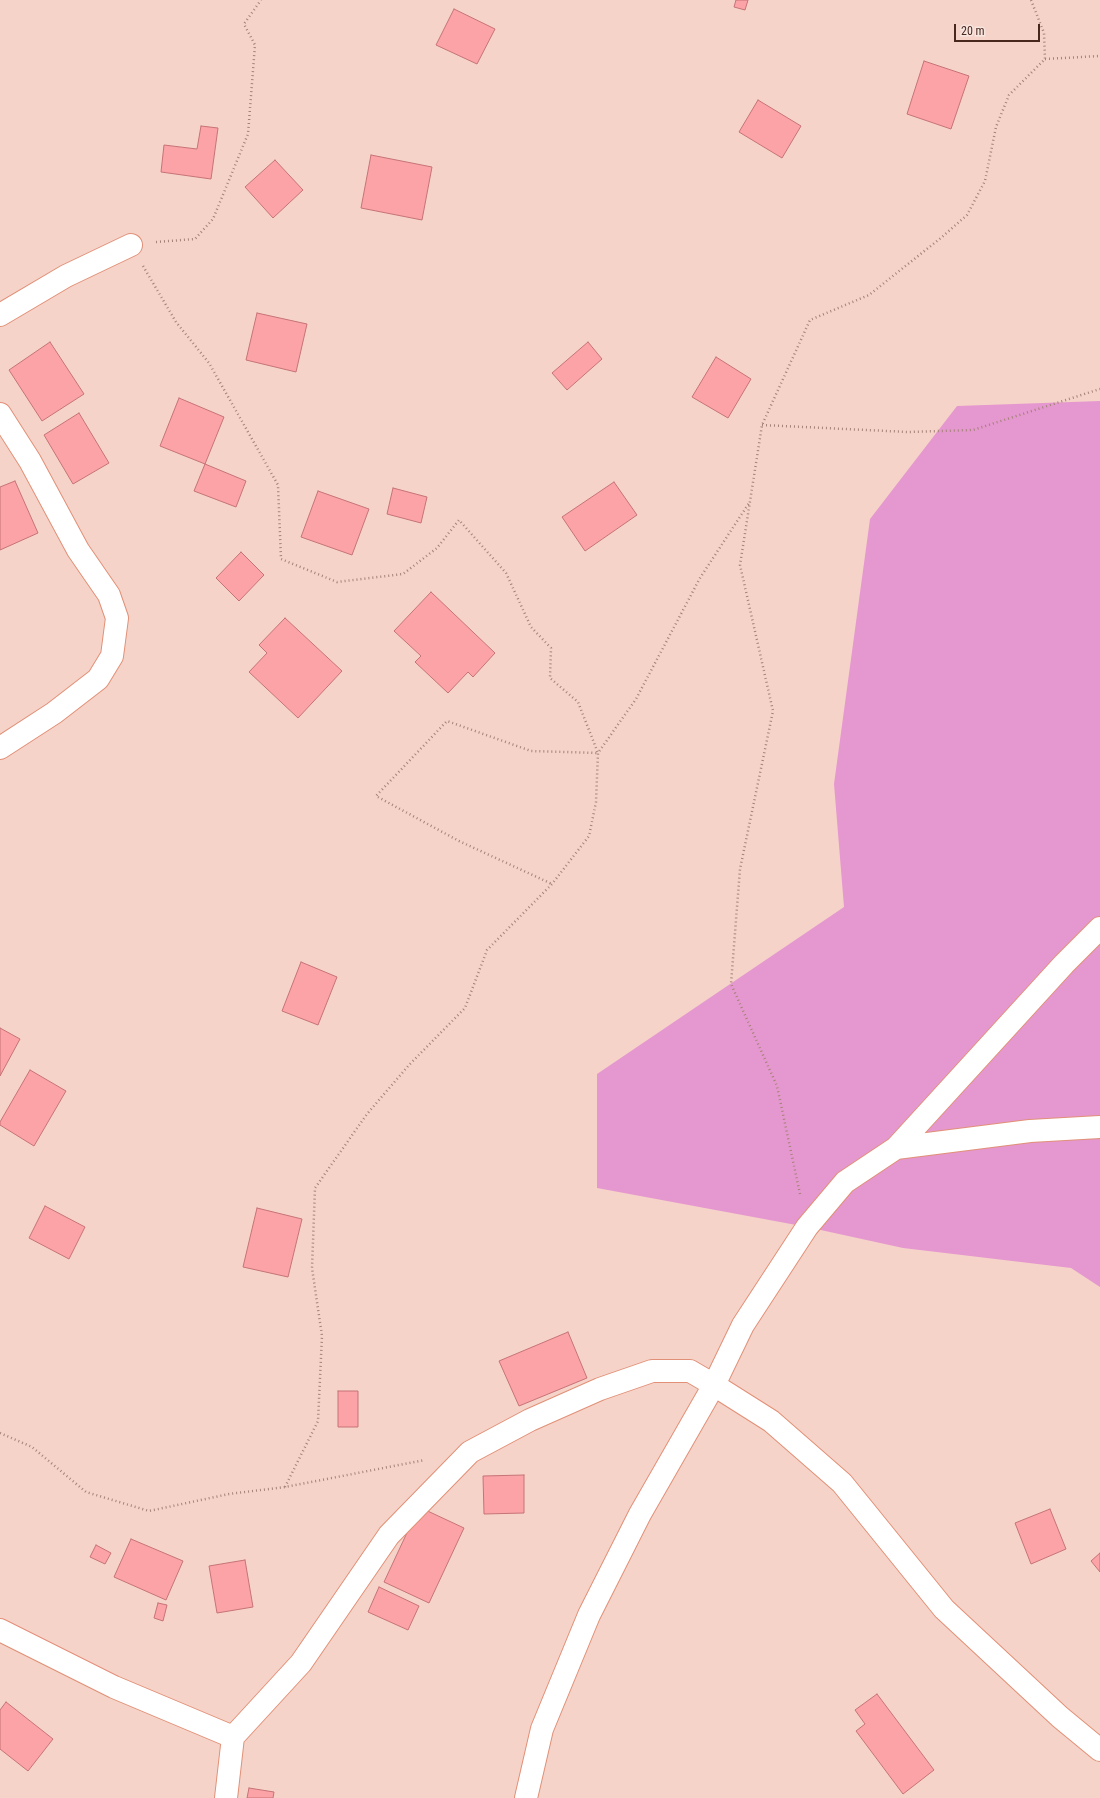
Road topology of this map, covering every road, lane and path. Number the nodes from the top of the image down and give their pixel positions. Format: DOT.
graph roads {
  1 [pos="261,0"];
  2 [pos="1031,0"];
  3 [pos="1100,56"];
  4 [pos="1044,59"];
  5 [pos="130,245"];
  6 [pos="0,315"];
  7 [pos="1100,389"];
  8 [pos="0,414"];
  9 [pos="762,425"];
  10 [pos="750,501"];
  11 [pos="0,748"];
  12 [pos="598,753"];
  13 [pos="552,884"];
  14 [pos="1100,928"];
  15 [pos="1100,1127"];
  16 [pos="896,1148"];
  17 [pos="807,1227"];
  18 [pos="714,1385"];
  19 [pos="0,1433"];
  20 [pos="431,1459"];
  21 [pos="285,1487"];
  22 [pos="0,1630"];
  23 [pos="233,1737"];
  24 [pos="1100,1750"];
  25 [pos="226,1798"];
  26 [pos="526,1798"];
  1 -- 5 [label="path"];
  2 -- 4 [label="path"];
  3 -- 4 [label="path"];
  4 -- 9 [label="path"];
  5 -- 6 [label="street"];
  5 -- 12 [label="path"];
  7 -- 9 [label="path"];
  8 -- 11 [label="street"];
  9 -- 10 [label="path"];
  10 -- 12 [label="path"];
  10 -- 17 [label="path"];
  12 -- 13 [label="path"];
  12 -- 13 [label="path"];
  13 -- 21 [label="path"];
  14 -- 16 [label="street"];
  15 -- 16 [label="street"];
  16 -- 17 [label="street"];
  17 -- 18 [label="street"];
  18 -- 23 [label="street"];
  18 -- 24 [label="street"];
  18 -- 26 [label="street"];
  19 -- 21 [label="path"];
  20 -- 21 [label="path"];
  22 -- 23 [label="street"];
  23 -- 25 [label="street"];
}
